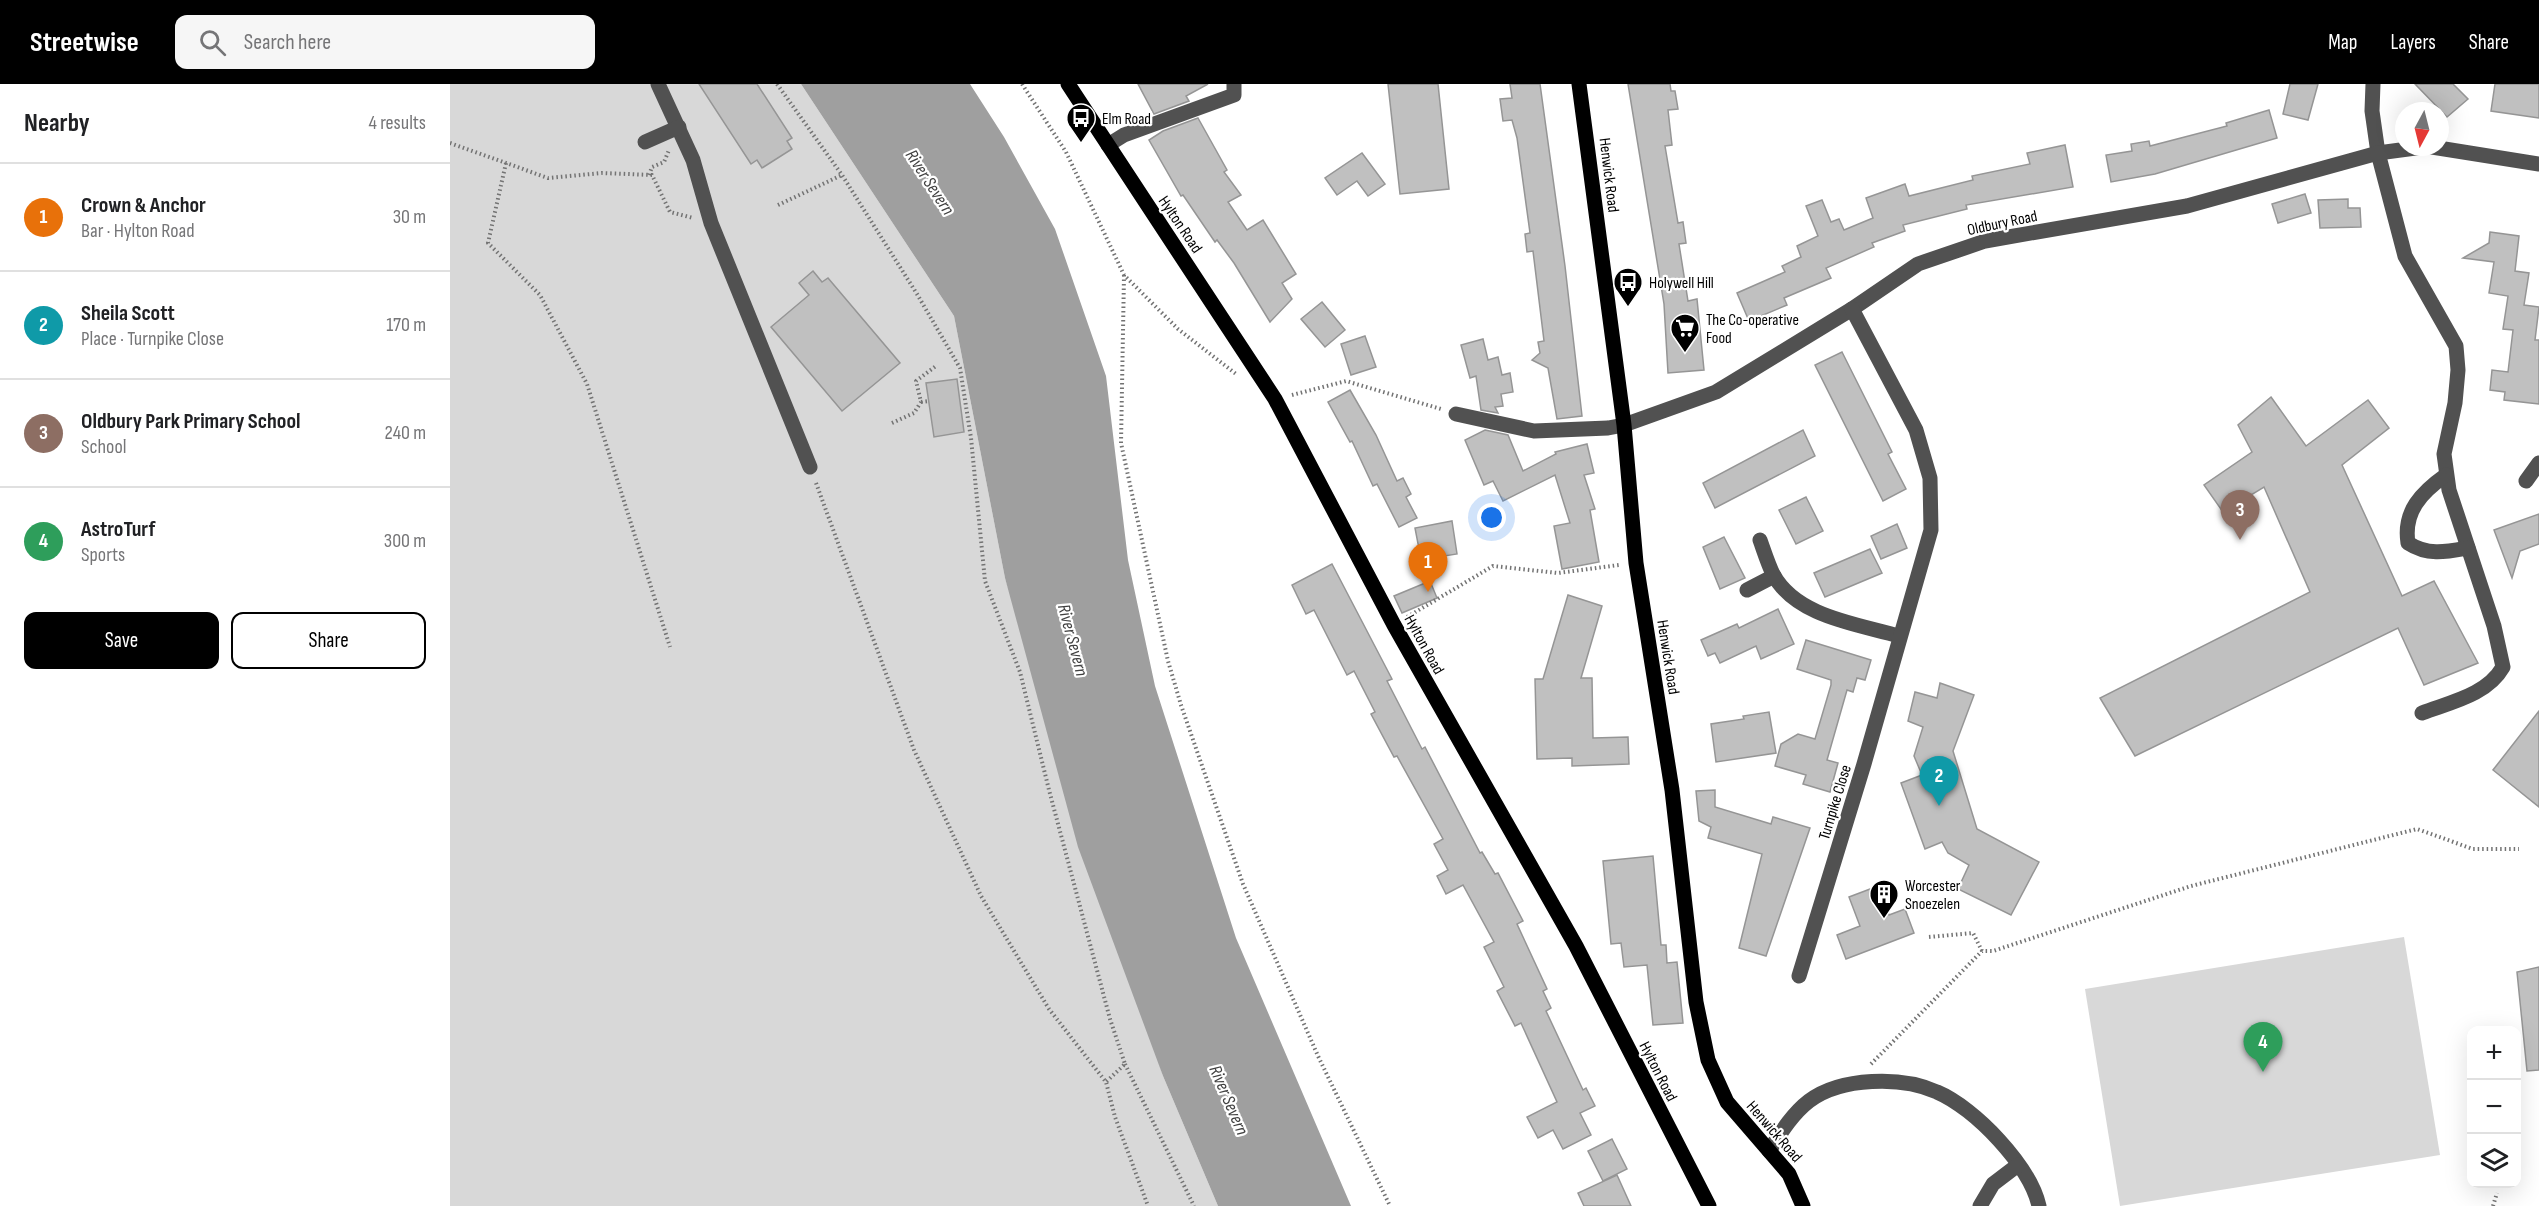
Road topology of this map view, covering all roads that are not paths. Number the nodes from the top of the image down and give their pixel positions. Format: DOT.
graph roads {
  1 [pos="657,84"];
  2 [pos="1068,84"];
  3 [pos="1580,84"];
  4 [pos="2373,84"];
  5 [pos="1234,89"];
  6 [pos="679,128"];
  7 [pos="645,142"];
  8 [pos="1108,146"];
  9 [pos="2449,150"];
  10 [pos="2395,151"];
  11 [pos="2378,153"];
  12 [pos="2539,164"];
  13 [pos="1852,309"];
  14 [pos="1456,414"];
  15 [pos="1624,424"];
  16 [pos="2539,463"];
  17 [pos="810,467"];
  18 [pos="2446,475"];
  19 [pos="2526,481"];
  20 [pos="1760,540"];
  21 [pos="2468,548"];
  22 [pos="1774,576"];
  23 [pos="1747,590"];
  24 [pos="1899,636"];
  25 [pos="2422,713"];
  26 [pos="1798,976"];
  27 [pos="1769,1151"];
  28 [pos="2018,1165"];
  29 [pos="1709,1206"];
  30 [pos="1803,1206"];
  31 [pos="1980,1206"];
  32 [pos="2039,1206"];
  1 -- 6 [label="street"];
  2 -- 8 [label="main road, Hylton Road"];
  3 -- 15 [label="main road, Henwick Road"];
  4 -- 11 [label="street"];
  5 -- 8 [label="street"];
  6 -- 7 [label="street"];
  6 -- 17 [label="street"];
  8 -- 29 [label="main road, Hylton Road"];
  9 -- 12 [label="street"];
  10 -- 11 [label="street, Oldbury Road"];
  11 -- 13 [label="street, Oldbury Road"];
  11 -- 18 [label="street"];
  13 -- 15 [label="street, Oldbury Road"];
  13 -- 24 [label="street, Turnpike Close"];
  14 -- 15 [label="street"];
  15 -- 27 [label="main road, Henwick Road"];
  16 -- 19 [label="street"];
  18 -- 21 [label="street"];
  18 -- 21 [label="street"];
  20 -- 22 [label="street"];
  21 -- 25 [label="street"];
  22 -- 23 [label="street"];
  22 -- 24 [label="street"];
  24 -- 26 [label="street, Turnpike Close"];
  27 -- 28 [label="street"];
  27 -- 30 [label="main road, Henwick Road"];
  28 -- 31 [label="street"];
  28 -- 32 [label="street"];
}
